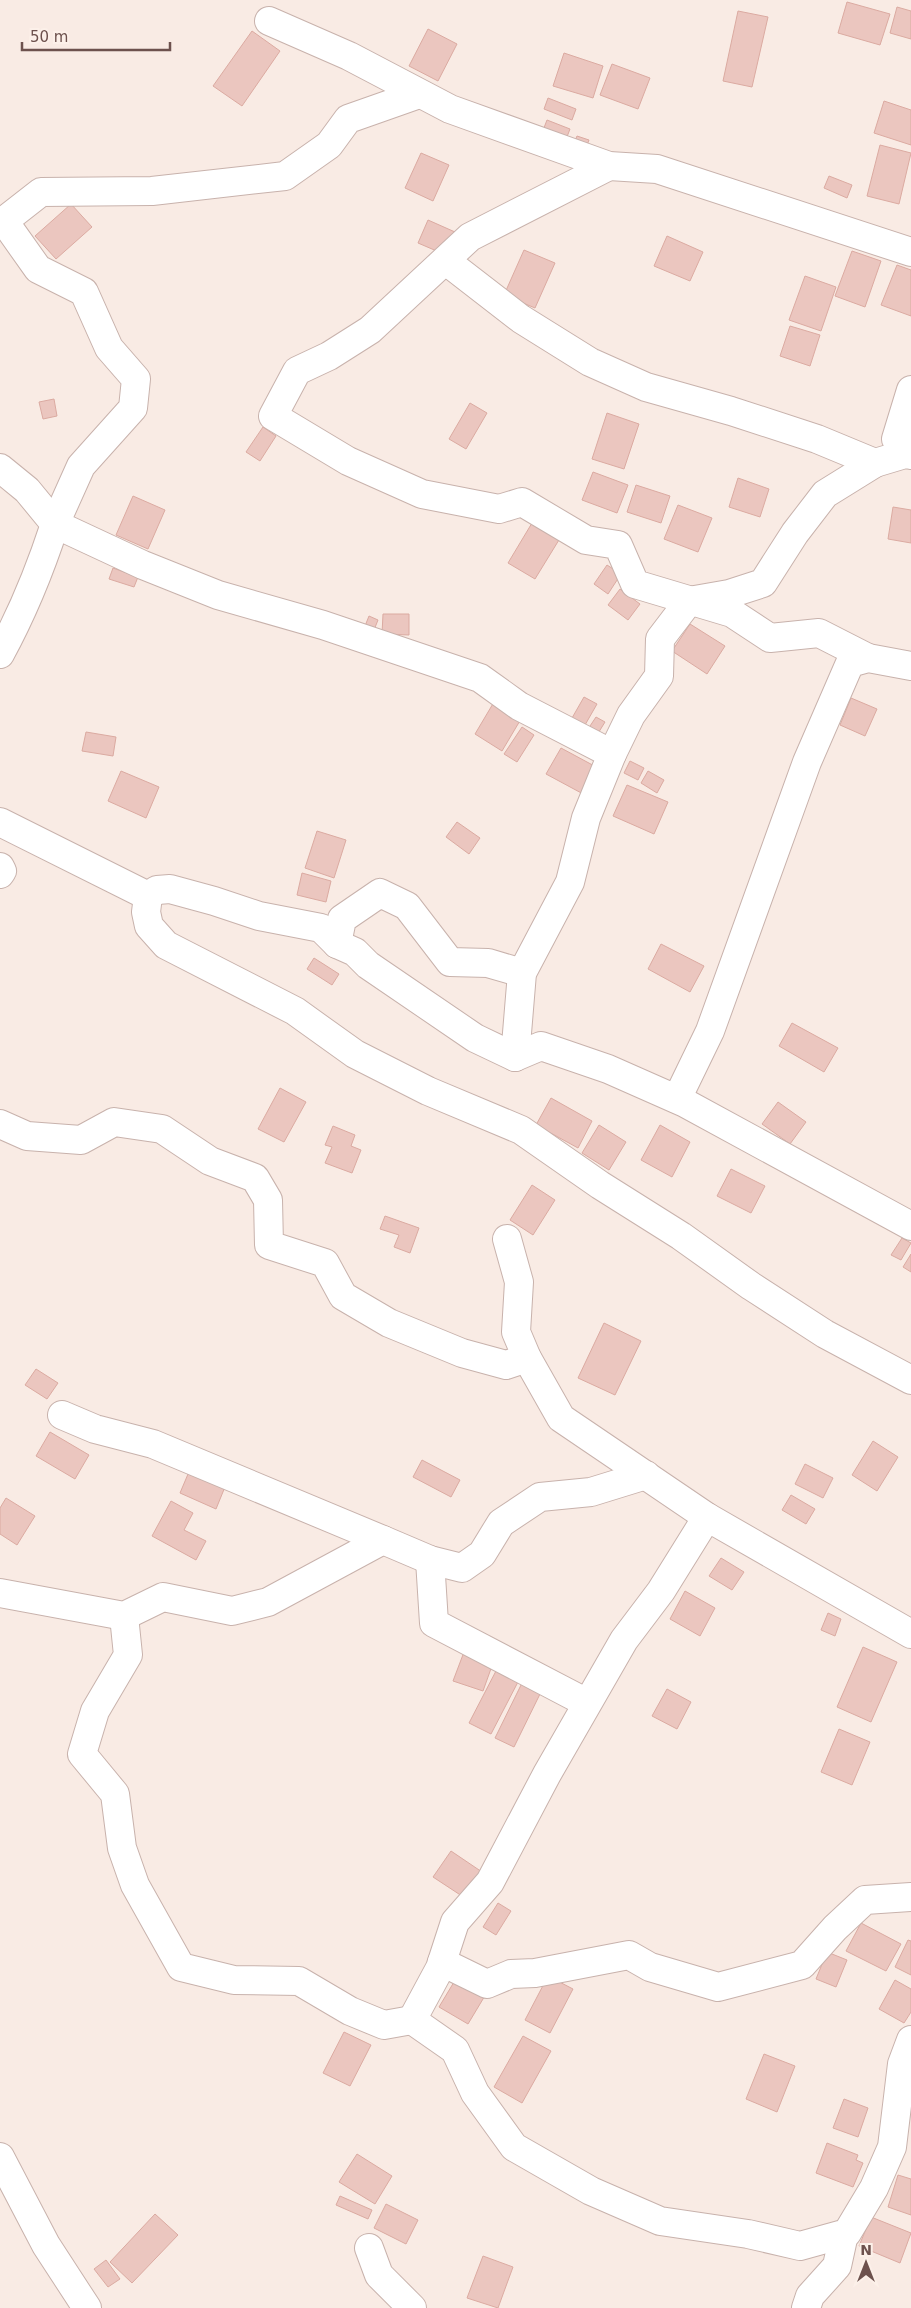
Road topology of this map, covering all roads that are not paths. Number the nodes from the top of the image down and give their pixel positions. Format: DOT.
graph roads {
  1 [pos="269,21"];
  2 [pos="419,94"];
  3 [pos="609,166"];
  4 [pos="2,221"];
  5 [pos="911,252"];
  6 [pos="446,261"];
  7 [pos="911,390"];
  8 [pos="908,455"];
  9 [pos="875,463"];
  10 [pos="0,468"];
  11 [pos="54,524"];
  12 [pos="689,601"];
  13 [pos="0,654"];
  14 [pos="868,658"];
  15 [pos="911,666"];
  16 [pos="612,754"];
  17 [pos="0,822"];
  18 [pos="0,867"];
  19 [pos="0,874"];
  20 [pos="148,896"];
  21 [pos="337,944"];
  22 [pos="522,973"];
  23 [pos="515,1057"];
  24 [pos="677,1099"];
  25 [pos="0,1124"];
  26 [pos="911,1226"];
  27 [pos="507,1239"];
  28 [pos="527,1358"];
  29 [pos="911,1380"];
  30 [pos="62,1415"];
  31 [pos="646,1475"];
  32 [pos="707,1517"];
  33 [pos="383,1540"];
  34 [pos="430,1560"];
  35 [pos="0,1593"];
  36 [pos="124,1616"];
  37 [pos="911,1634"];
  38 [pos="587,1704"];
  39 [pos="911,1897"];
  40 [pos="442,1962"];
  41 [pos="412,2020"];
  42 [pos="911,2040"];
  43 [pos="0,2157"];
  44 [pos="844,2234"];
  45 [pos="370,2248"];
  46 [pos="87,2308"];
  47 [pos="412,2308"];
  48 [pos="806,2308"];
  1 -- 2 [label="street"];
  2 -- 3 [label="street"];
  2 -- 4 [label="street"];
  3 -- 5 [label="street"];
  3 -- 6 [label="street"];
  4 -- 11 [label="street"];
  6 -- 9 [label="street"];
  6 -- 12 [label="street"];
  7 -- 8 [label="street"];
  8 -- 9 [label="street"];
  9 -- 12 [label="street"];
  10 -- 11 [label="street"];
  11 -- 13 [label="street"];
  11 -- 16 [label="street"];
  12 -- 14 [label="street"];
  12 -- 16 [label="street"];
  14 -- 15 [label="street"];
  14 -- 24 [label="street"];
  16 -- 22 [label="street"];
  17 -- 20 [label="street"];
  18 -- 19 [label="street"];
  20 -- 21 [label="street"];
  20 -- 29 [label="street"];
  21 -- 22 [label="street"];
  21 -- 23 [label="street"];
  22 -- 23 [label="street"];
  23 -- 24 [label="street"];
  24 -- 26 [label="street"];
  25 -- 28 [label="street"];
  27 -- 28 [label="street"];
  28 -- 31 [label="street"];
  30 -- 33 [label="street"];
  31 -- 32 [label="street"];
  31 -- 34 [label="street"];
  32 -- 37 [label="street"];
  32 -- 38 [label="street"];
  33 -- 34 [label="street"];
  33 -- 36 [label="street"];
  34 -- 38 [label="street"];
  35 -- 36 [label="street"];
  36 -- 41 [label="street"];
  38 -- 40 [label="street"];
  39 -- 40 [label="street"];
  40 -- 41 [label="street"];
  41 -- 44 [label="street"];
  42 -- 44 [label="street"];
  43 -- 46 [label="street"];
  44 -- 48 [label="street"];
  45 -- 47 [label="street"];
}
